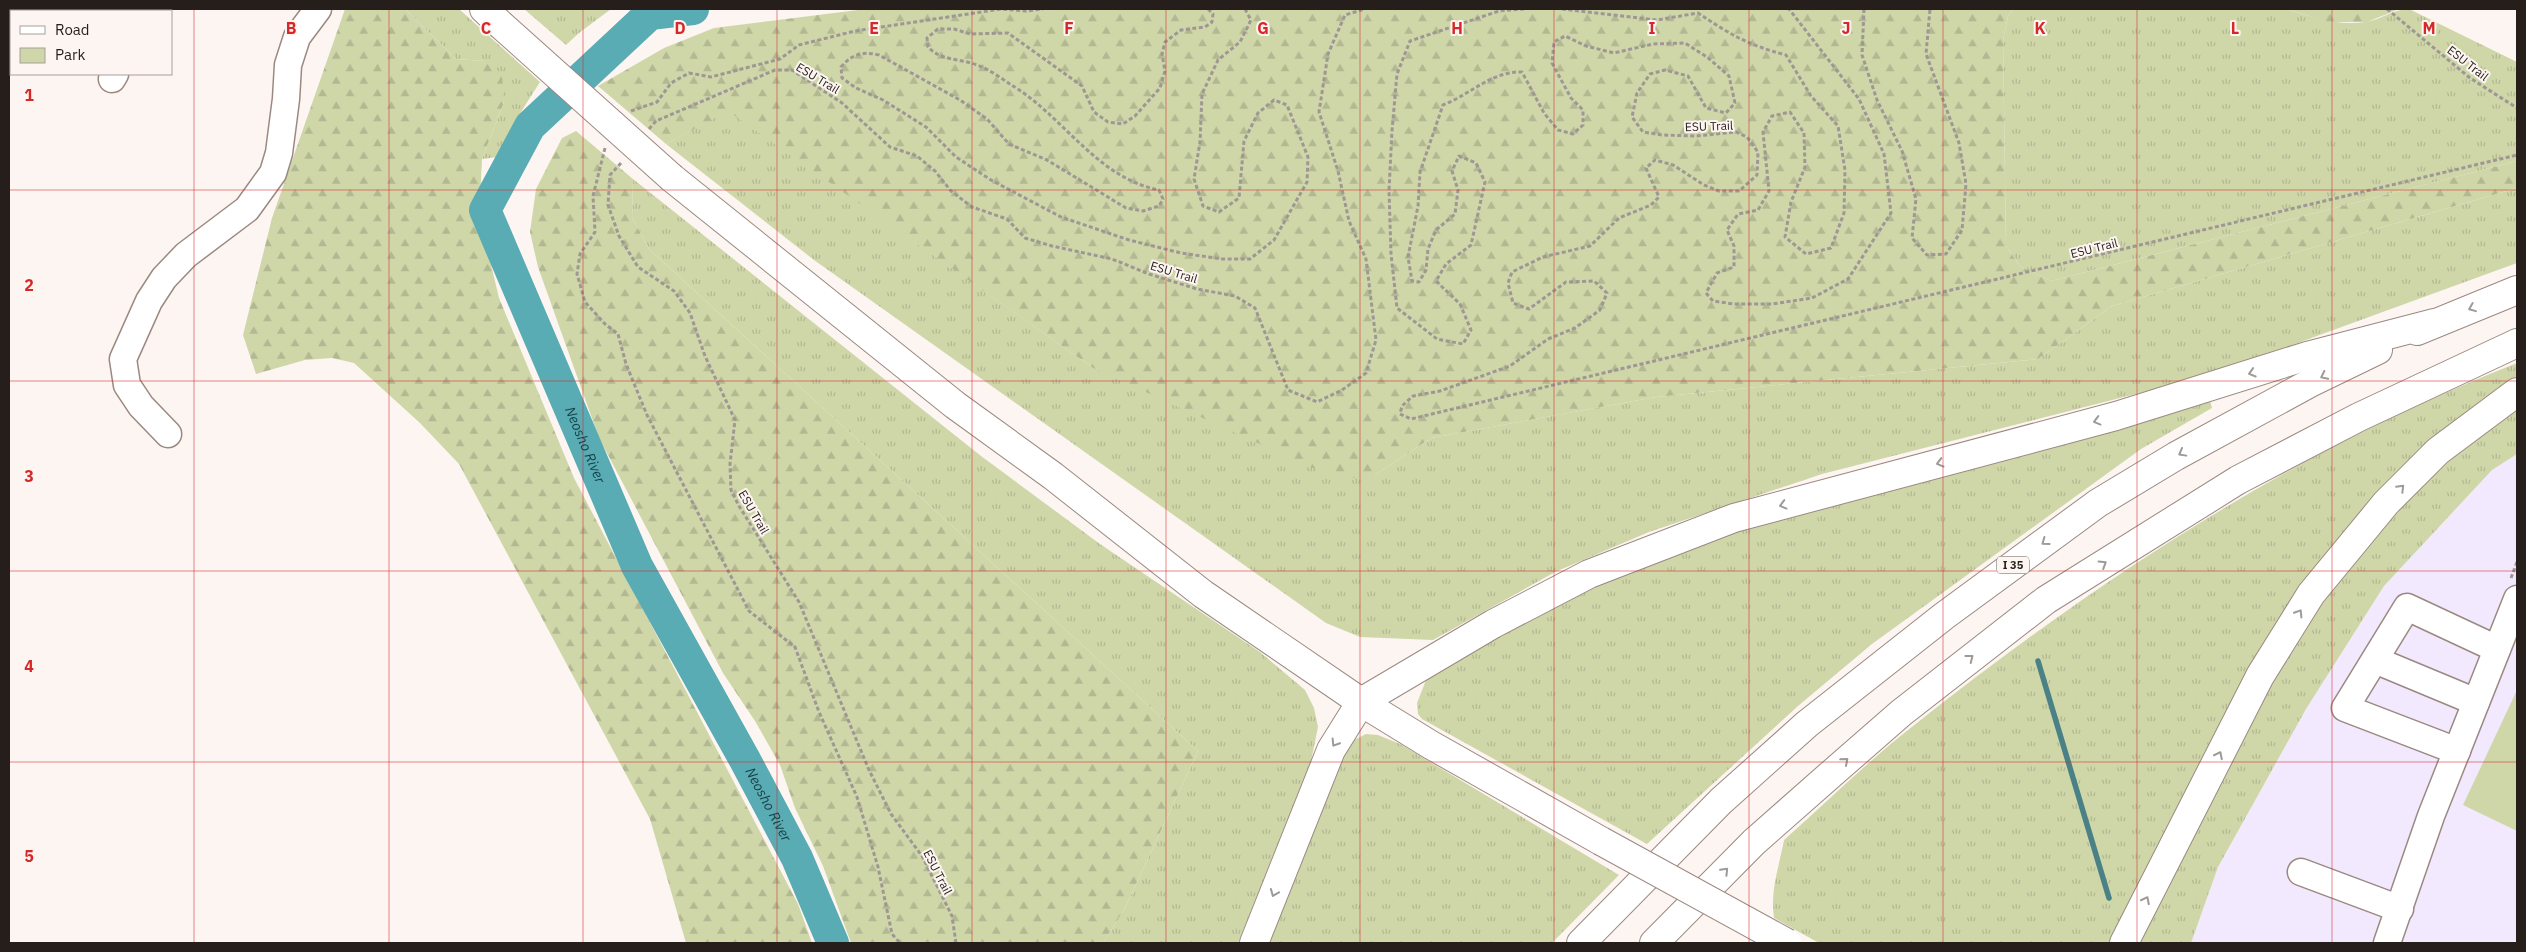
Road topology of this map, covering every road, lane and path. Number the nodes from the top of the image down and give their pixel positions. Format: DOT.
graph roads {
  1 [pos="318,9"];
  2 [pos="1043,9"];
  3 [pos="1208,9"];
  4 [pos="1245,9"];
  5 [pos="1365,9"];
  6 [pos="1524,9"];
  7 [pos="1562,9"];
  8 [pos="1789,9"];
  9 [pos="1864,9"];
  10 [pos="1930,9"];
  11 [pos="2387,9"];
  12 [pos="492,16"];
  13 [pos="2517,108"];
  14 [pos="623,113"];
  15 [pos="644,134"];
  16 [pos="606,145"];
  17 [pos="2517,155"];
  18 [pos="622,162"];
  19 [pos="2517,290"];
  20 [pos="2434,323"];
  21 [pos="2517,343"];
  22 [pos="2517,392"];
  23 [pos="168,434"];
  24 [pos="2517,599"];
  25 [pos="2497,649"];
  26 [pos="2375,660"];
  27 [pos="1361,702"];
  28 [pos="2476,702"];
  29 [pos="2457,752"];
  30 [pos="2301,872"];
  31 [pos="2400,909"];
  32 [pos="900,943"];
  33 [pos="956,943"];
  34 [pos="1254,943"];
  35 [pos="1581,943"];
  36 [pos="1654,943"];
  37 [pos="1787,943"];
  38 [pos="2124,943"];
  39 [pos="2387,943"];
  1 -- 23 [label="street"];
  2 -- 14 [label="path, ESU Trail"];
  3 -- 4 [label="path, ESU Trail"];
  5 -- 15 [label="path, ESU Trail"];
  6 -- 17 [label="path, ESU Trail"];
  7 -- 8 [label="path"];
  9 -- 10 [label="path"];
  11 -- 13 [label="path, ESU Trail"];
  12 -- 27 [label="main road, bridge"];
  16 -- 32 [label="path"];
  18 -- 33 [label="path, ESU Trail"];
  19 -- 20 [label="main road, I 35, one-way"];
  20 -- 27 [label="main road, one-way"];
  20 -- 35 [label="main road, I 35, one-way"];
  36 -- 21 [label="main road, one-way"];
  38 -- 22 [label="main road, one-way"];
  24 -- 25 [label="street"];
  25 -- 26 [label="street"];
  25 -- 28 [label="street"];
  26 -- 28 [label="street"];
  26 -- 29 [label="street"];
  27 -- 34 [label="main road, one-way"];
  27 -- 37 [label="main road, bridge"];
  28 -- 29 [label="street"];
  29 -- 31 [label="street"];
  30 -- 31 [label="street"];
  31 -- 39 [label="street"];
}
